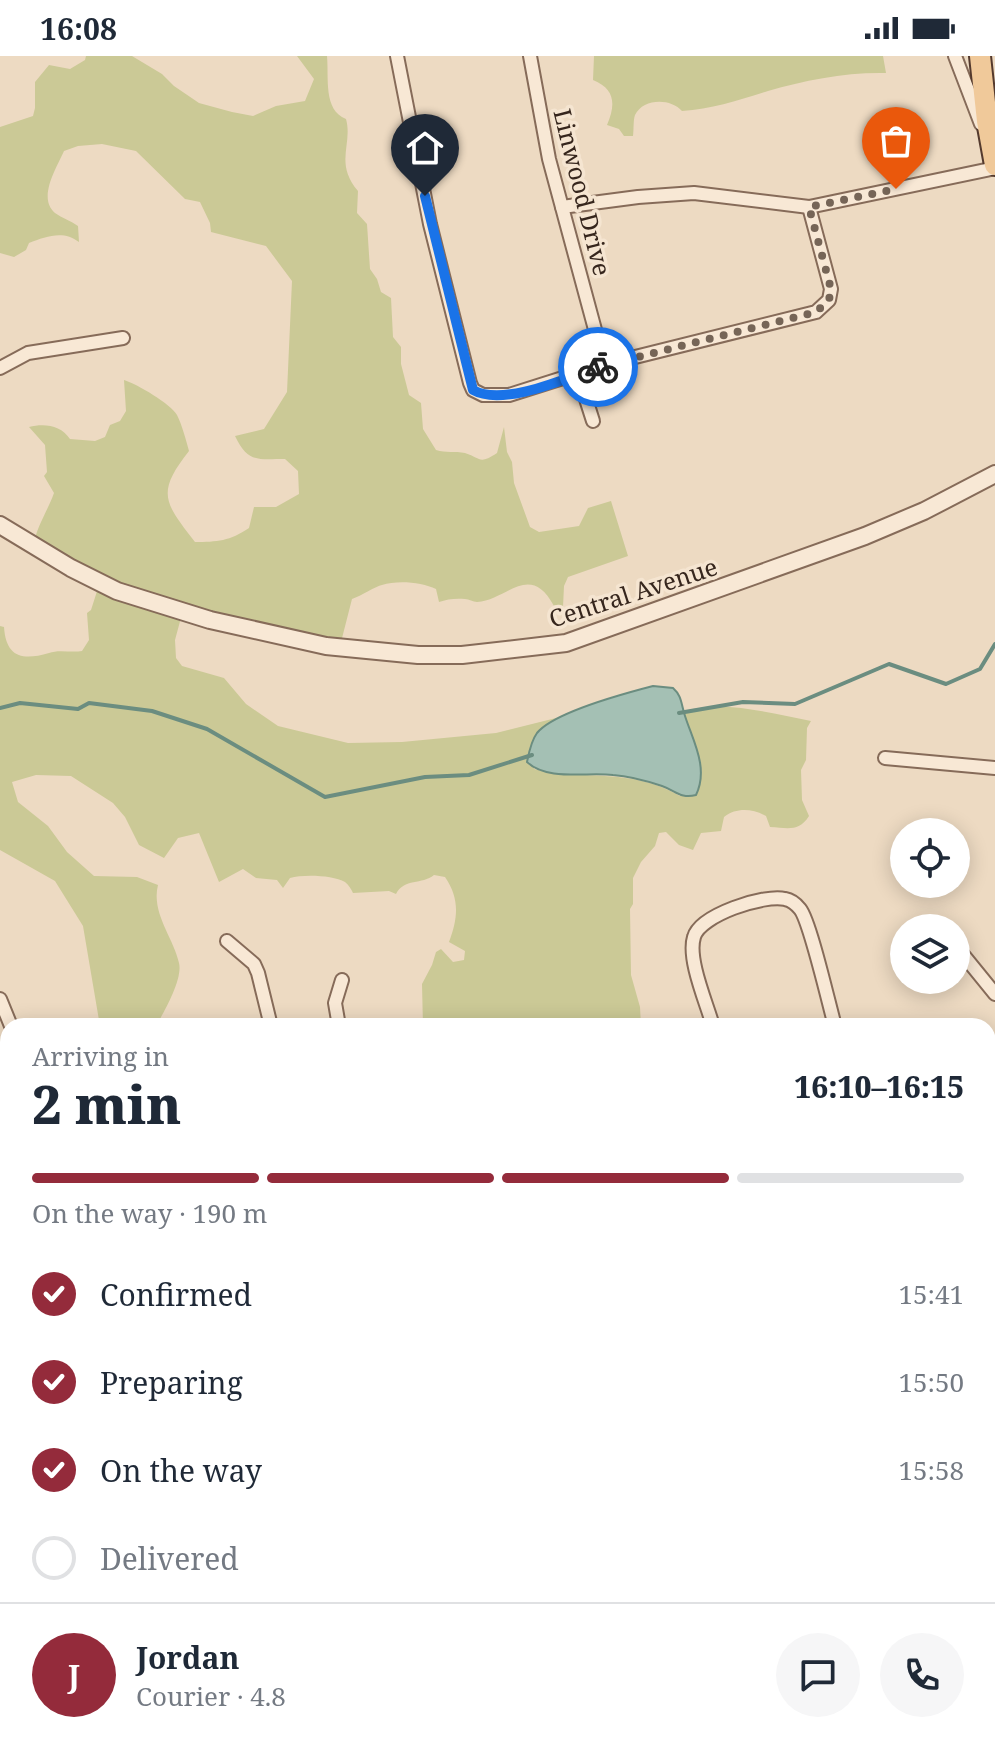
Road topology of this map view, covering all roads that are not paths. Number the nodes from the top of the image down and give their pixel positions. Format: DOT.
graph roads {
  1 [pos="397,56"];
  2 [pos="530,56"];
  3 [pos="955,56"];
  4 [pos="980,56"];
  5 [pos="994,162"];
  6 [pos="562,207"];
  7 [pos="809,207"];
  8 [pos="123,338"];
  9 [pos="607,364"];
  10 [pos="0,368"];
  11 [pos="578,374"];
  12 [pos="593,421"];
  13 [pos="995,474"];
  14 [pos="0,525"];
  15 [pos="885,758"];
  16 [pos="995,768"];
  17 [pos="227,941"];
  18 [pos="970,963"];
  19 [pos="342,980"];
  20 [pos="995,994"];
  21 [pos="0,999"];
  22 [pos="8,1018"];
  23 [pos="269,1018"];
  24 [pos="338,1018"];
  25 [pos="711,1018"];
  26 [pos="833,1018"];
  1 -- 11 [label="street"];
  2 -- 6 [label="street, Linwood Drive"];
  3 -- 5 [label="street"];
  4 -- 5 [label="main road"];
  5 -- 7 [label="street"];
  6 -- 7 [label="street"];
  6 -- 9 [label="street, Linwood Drive"];
  7 -- 9 [label="street"];
  8 -- 10 [label="street"];
  9 -- 11 [label="street"];
  11 -- 12 [label="street"];
  13 -- 14 [label="street, Central Avenue"];
  15 -- 16 [label="street"];
  17 -- 23 [label="street"];
  18 -- 20 [label="street"];
  19 -- 24 [label="street"];
  21 -- 22 [label="street"];
  25 -- 26 [label="street"];
}
